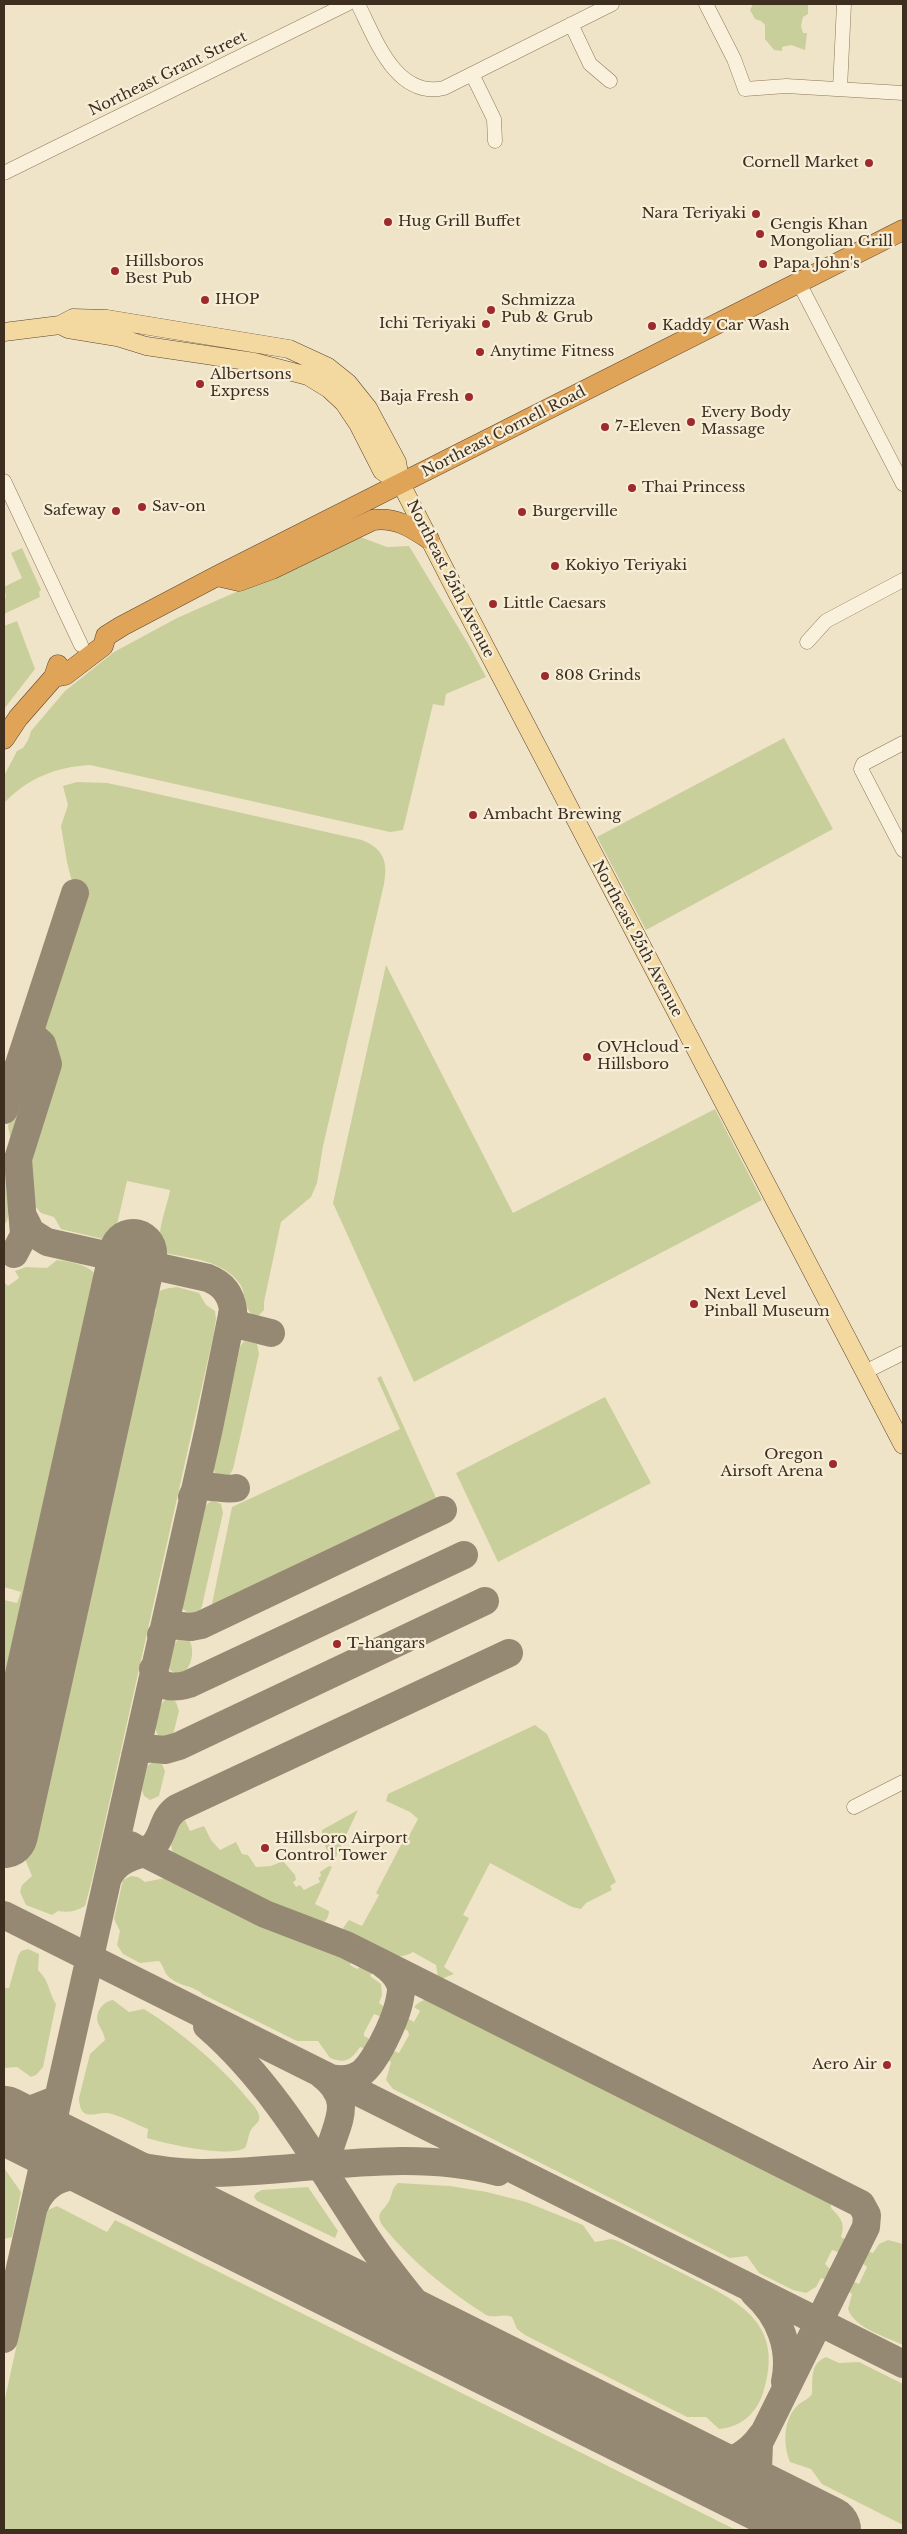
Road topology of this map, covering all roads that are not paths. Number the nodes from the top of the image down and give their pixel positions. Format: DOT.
graph roads {
  1 [pos="347,4"];
  2 [pos="358,4"];
  3 [pos="612,4"];
  4 [pos="706,4"];
  5 [pos="844,4"];
  6 [pos="571,24"];
  7 [pos="472,74"];
  8 [pos="610,81"];
  9 [pos="840,89"];
  10 [pos="903,93"];
  11 [pos="495,141"];
  12 [pos="4,173"];
  13 [pos="903,230"];
  14 [pos="799,283"];
  15 [pos="4,332"];
  16 [pos="4,481"];
  17 [pos="401,484"];
  18 [pos="903,484"];
  19 [pos="429,539"];
  20 [pos="217,576"];
  21 [pos="903,580"];
  22 [pos="106,636"];
  23 [pos="807,642"];
  24 [pos="81,645"];
  25 [pos="54,677"];
  26 [pos="4,739"];
  27 [pos="903,743"];
  28 [pos="903,850"];
  29 [pos="903,1352"];
  30 [pos="865,1372"];
  31 [pos="903,1445"];
  32 [pos="903,1782"];
  33 [pos="854,1807"];
  1 -- 12 [label="street, Northeast Grant Street"];
  2 -- 7 [label="street"];
  3 -- 6 [label="street"];
  4 -- 9 [label="street"];
  5 -- 9 [label="street"];
  6 -- 7 [label="street"];
  6 -- 8 [label="street"];
  7 -- 11 [label="street"];
  9 -- 10 [label="street"];
  13 -- 14 [label="highway, Northeast Cornell Road"];
  14 -- 17 [label="highway, Northeast Cornell Road"];
  14 -- 18 [label="street"];
  15 -- 17 [label="main road, Northeast 25th Avenue"];
  16 -- 24 [label="street"];
  17 -- 19 [label="main road, Northeast 25th Avenue"];
  17 -- 20 [label="highway, Northeast Cornell Road"];
  19 -- 20 [label="highway"];
  19 -- 30 [label="main road, Northeast 25th Avenue"];
  20 -- 22 [label="highway, Northeast Cornell Road"];
  21 -- 23 [label="street"];
  22 -- 24 [label="highway, Northeast Cornell Road"];
  22 -- 25 [label="highway, Northeast Cornell Road"];
  24 -- 25 [label="highway, Northeast Cornell Road"];
  25 -- 26 [label="highway, Northeast Cornell Road"];
  27 -- 28 [label="street"];
  29 -- 30 [label="street"];
  30 -- 31 [label="main road, Northeast 25th Avenue"];
  32 -- 33 [label="street"];
}
